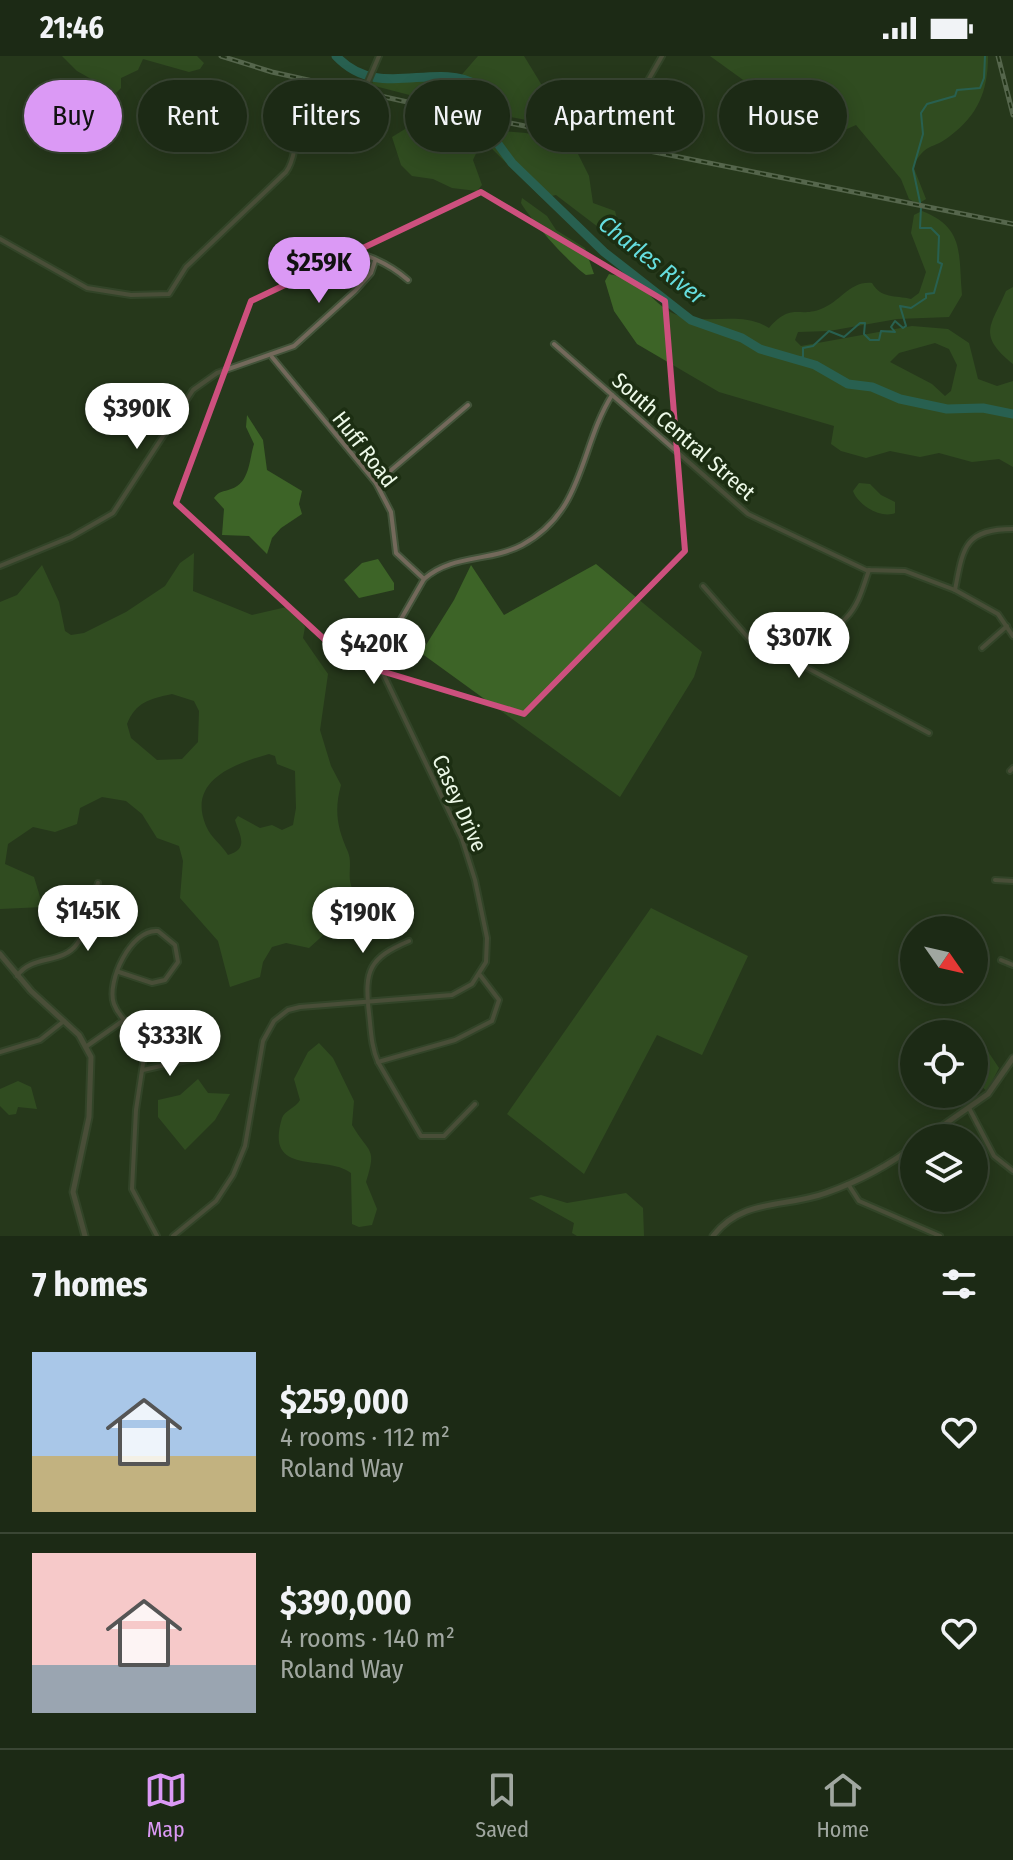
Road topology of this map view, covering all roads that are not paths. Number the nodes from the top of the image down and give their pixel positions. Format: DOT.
graph roads {
  1 [pos="379,56"];
  2 [pos="662,56"];
  3 [pos="648,80"];
  4 [pos="0,239"];
  5 [pos="336,251"];
  6 [pos="375,261"];
  7 [pos="408,280"];
  8 [pos="554,344"];
  9 [pos="272,357"];
  10 [pos="612,395"];
  11 [pos="468,405"];
  12 [pos="376,483"];
  13 [pos="1013,529"];
  14 [pos="0,566"];
  15 [pos="869,570"];
  16 [pos="424,579"];
  17 [pos="703,586"];
  18 [pos="955,590"];
  19 [pos="1007,626"];
  20 [pos="1013,636"];
  21 [pos="982,648"];
  22 [pos="800,664"];
  23 [pos="929,733"];
  24 [pos="995,880"];
  25 [pos="1013,881"];
  26 [pos="98,883"];
  27 [pos="409,941"];
  28 [pos="0,954"];
  29 [pos="1001,960"];
  30 [pos="1013,965"];
  31 [pos="119,972"];
  32 [pos="480,975"];
  33 [pos="17,976"];
  34 [pos="367,1001"];
  35 [pos="125,1019"];
  36 [pos="64,1021"];
  37 [pos="87,1046"];
  38 [pos="0,1052"];
  39 [pos="191,1059"];
  40 [pos="1013,1060"];
  41 [pos="378,1062"];
  42 [pos="143,1070"];
  43 [pos="988,1092"];
  44 [pos="475,1104"];
  45 [pos="969,1108"];
  46 [pos="946,1124"];
  47 [pos="900,1154"];
  48 [pos="1013,1171"];
  49 [pos="848,1184"];
  50 [pos="85,1236"];
  51 [pos="157,1236"];
  52 [pos="173,1236"];
  53 [pos="713,1236"];
  54 [pos="940,1236"];
  1 -- 4 [label="street"];
  2 -- 3 [label="street"];
  5 -- 6 [label="street"];
  6 -- 7 [label="street"];
  6 -- 9 [label="street"];
  8 -- 10 [label="street, South Central Street"];
  9 -- 12 [label="street, Huff Road"];
  9 -- 14 [label="street"];
  10 -- 15 [label="street, South Central Street"];
  10 -- 16 [label="street"];
  11 -- 12 [label="street"];
  12 -- 16 [label="street, Huff Road"];
  13 -- 18 [label="street"];
  15 -- 18 [label="street, South Central Street"];
  15 -- 22 [label="street"];
  16 -- 32 [label="street, Casey Drive"];
  17 -- 22 [label="street"];
  18 -- 19 [label="street, South Central Street"];
  19 -- 20 [label="street, South Central Street"];
  19 -- 21 [label="street"];
  22 -- 23 [label="street"];
  24 -- 25 [label="street"];
  26 -- 33 [label="street"];
  27 -- 34 [label="street"];
  28 -- 33 [label="street"];
  29 -- 30 [label="street"];
  31 -- 31 [label="street"];
  31 -- 35 [label="street"];
  32 -- 34 [label="street"];
  32 -- 41 [label="street"];
  33 -- 36 [label="street"];
  34 -- 41 [label="street"];
  34 -- 52 [label="street"];
  35 -- 37 [label="street"];
  35 -- 42 [label="street"];
  36 -- 37 [label="street"];
  36 -- 38 [label="street"];
  37 -- 50 [label="street"];
  39 -- 42 [label="street"];
  40 -- 43 [label="street"];
  41 -- 44 [label="street"];
  42 -- 51 [label="street"];
  45 -- 46 [label="street"];
  45 -- 48 [label="street"];
  47 -- 49 [label="street"];
  49 -- 53 [label="street"];
  49 -- 54 [label="street"];
}
